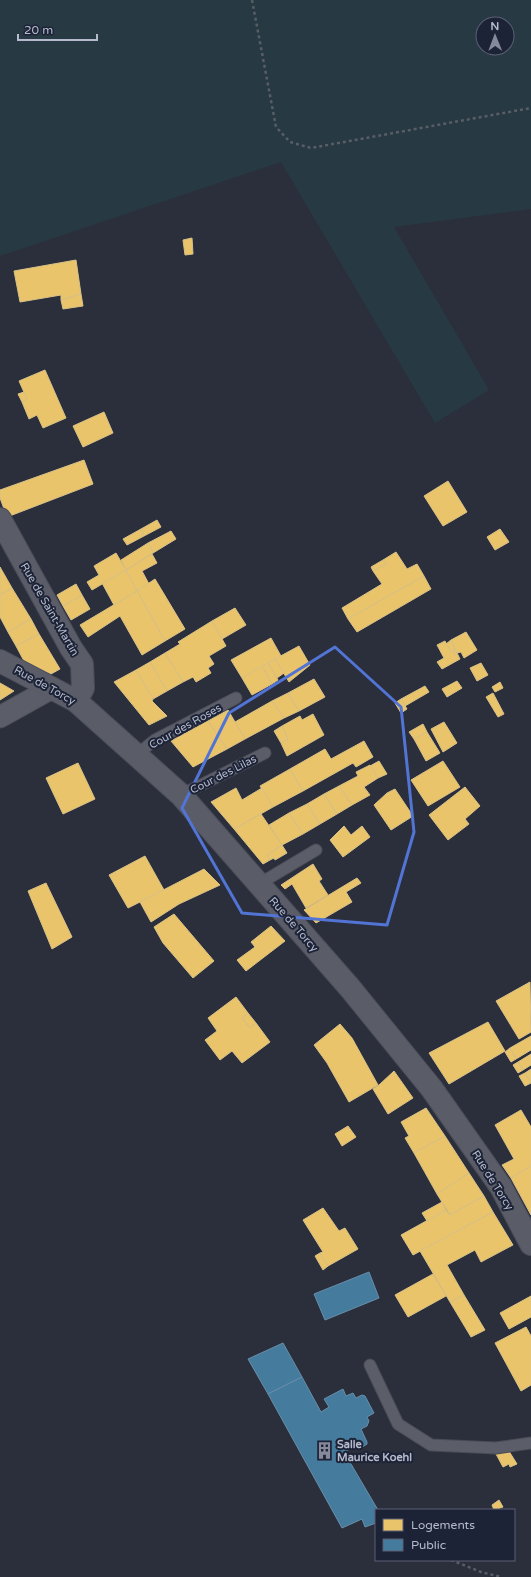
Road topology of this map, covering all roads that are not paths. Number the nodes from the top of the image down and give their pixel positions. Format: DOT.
graph roads {
  1 [pos="0,519"];
  2 [pos="0,661"];
  3 [pos="52,688"];
  4 [pos="236,698"];
  5 [pos="76,701"];
  6 [pos="0,717"];
  7 [pos="265,753"];
  8 [pos="136,755"];
  9 [pos="182,796"];
  10 [pos="316,850"];
  11 [pos="259,884"];
  12 [pos="531,1244"];
  13 [pos="370,1364"];
  14 [pos="531,1443"];
  1 -- 5 [label="street, Rue de Saint-Martin"];
  2 -- 3 [label="street, Rue de Torcy"];
  3 -- 5 [label="street, Rue de Torcy"];
  3 -- 6 [label="street"];
  4 -- 8 [label="lane, Cour des Roses"];
  5 -- 8 [label="street, Rue de Torcy"];
  7 -- 9 [label="lane, Cour des Lilas"];
  8 -- 9 [label="street, Rue de Torcy"];
  9 -- 11 [label="street, Rue de Torcy"];
  10 -- 11 [label="lane"];
  11 -- 12 [label="street, Rue de Torcy"];
  13 -- 14 [label="lane"];
}
